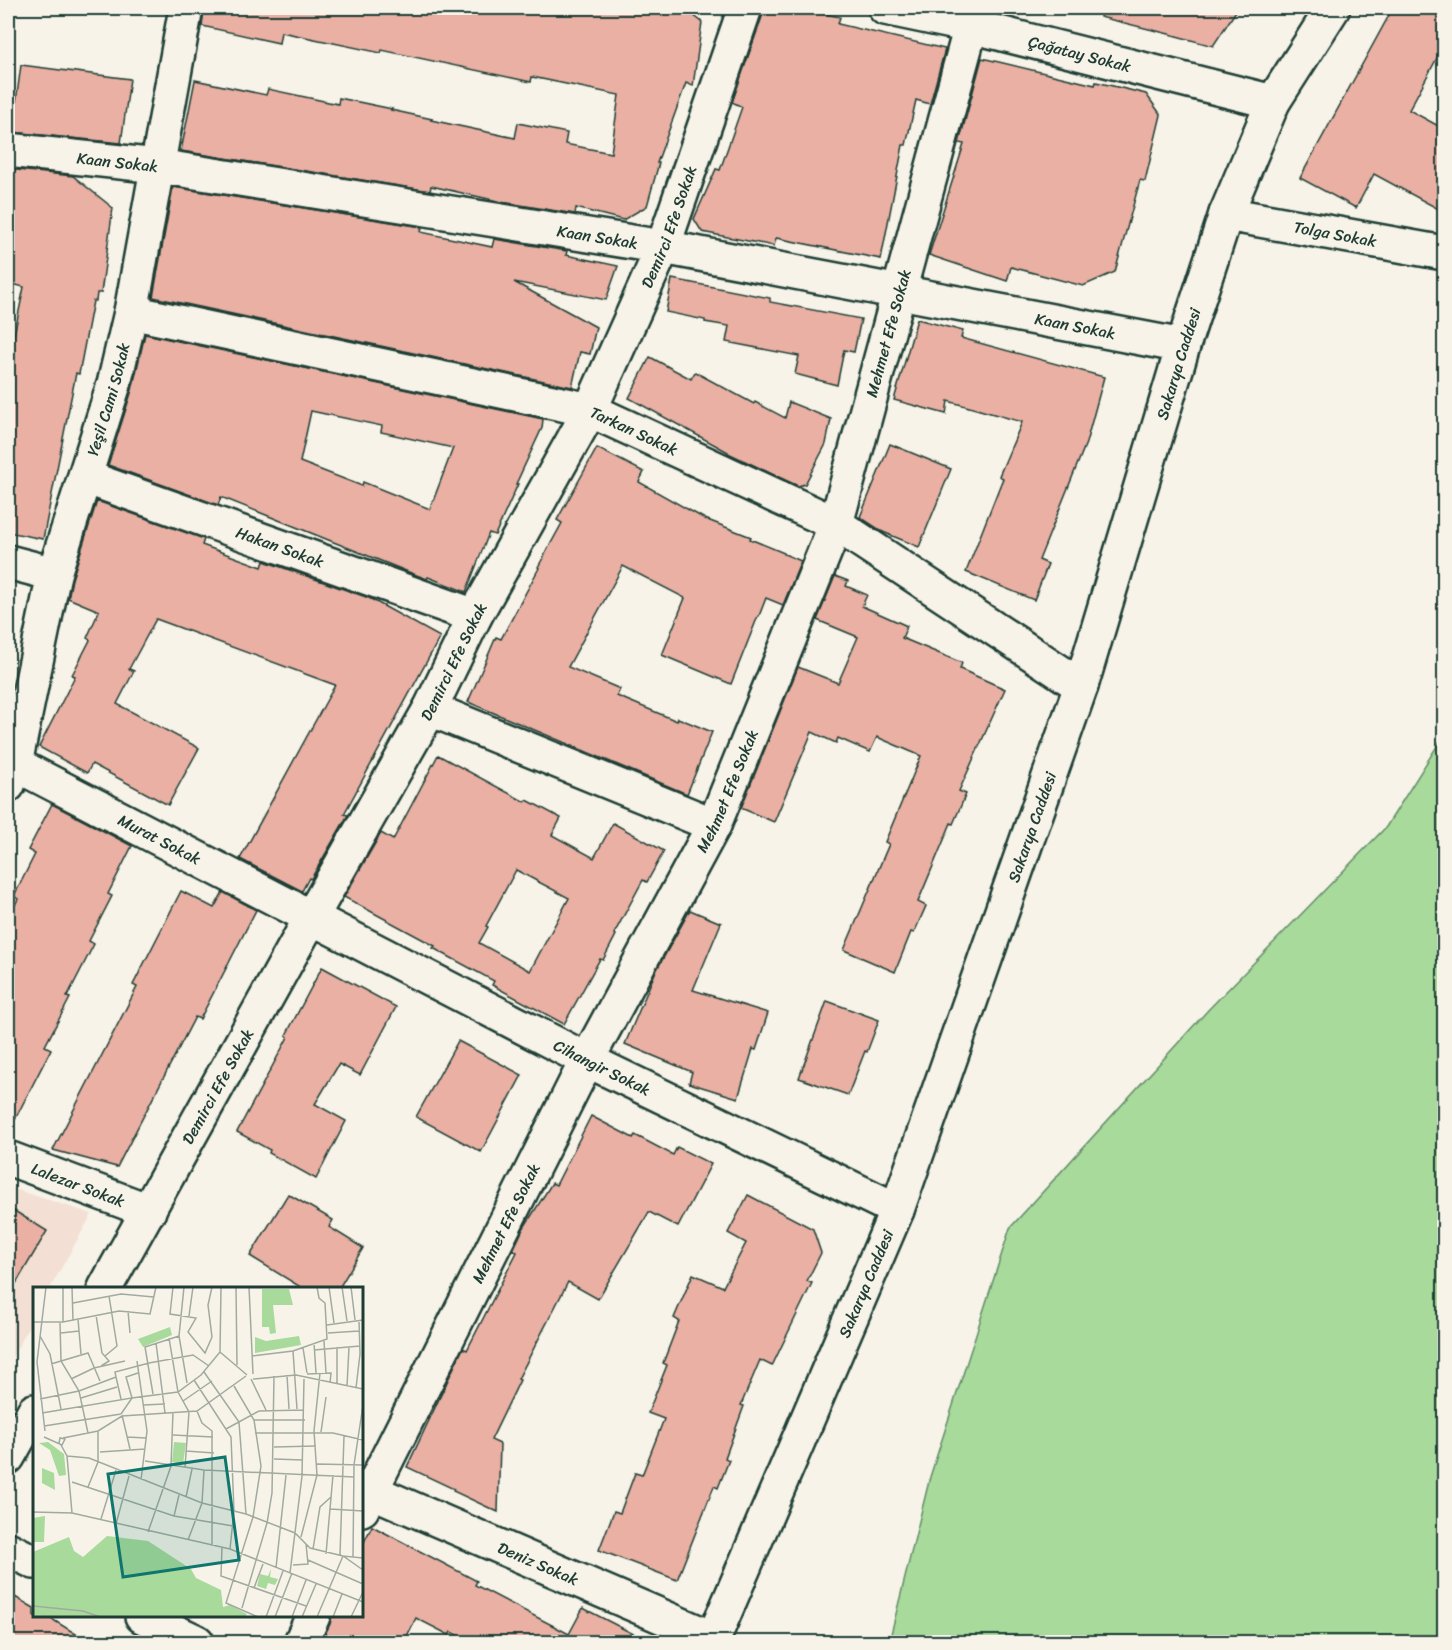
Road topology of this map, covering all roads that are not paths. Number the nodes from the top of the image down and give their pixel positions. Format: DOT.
graph roads {
  1 [pos="186,8"];
  2 [pos="745,8"];
  3 [pos="885,8"];
  4 [pos="1333,8"];
  5 [pos="970,26"];
  6 [pos="1273,102"];
  7 [pos="8,150"];
  8 [pos="158,166"];
  9 [pos="1226,214"];
  10 [pos="663,247"];
  11 [pos="1444,254"];
  12 [pos="899,293"];
  13 [pos="131,312"];
  14 [pos="1183,346"];
  15 [pos="590,410"];
  16 [pos="86,477"];
  17 [pos="836,524"];
  18 [pos="8,562"];
  19 [pos="54,574"];
  20 [pos="475,616"];
  21 [pos="1082,686"];
  22 [pos="430,709"];
  23 [pos="10,771"];
  24 [pos="714,825"];
  25 [pos="312,916"];
  26 [pos="587,1060"];
  27 [pos="8,1158"];
  28 [pos="897,1210"];
  29 [pos="149,1211"];
  30 [pos="106,1287"];
  31 [pos="33,1413"];
  32 [pos="8,1457"];
  33 [pos="364,1496"];
  34 [pos="8,1549"];
  35 [pos="33,1562"];
  36 [pos="144,1617"];
  37 [pos="313,1617"];
  38 [pos="713,1641"];
  39 [pos="197,1642"];
  40 [pos="301,1642"];
  1 -- 8 [label="street, Yeşil Cami Sokak"];
  2 -- 10 [label="street, Demirci Efe Sokak"];
  3 -- 5 [label="street, Çağatay Sokak"];
  4 -- 6 [label="street, Sakarya Caddesi"];
  5 -- 6 [label="street, Çağatay Sokak"];
  5 -- 12 [label="street, Mehmet Efe Sokak"];
  6 -- 9 [label="street, Sakarya Caddesi"];
  7 -- 8 [label="street, Kaan Sokak"];
  8 -- 10 [label="street, Kaan Sokak"];
  8 -- 13 [label="street, Yeşil Cami Sokak"];
  9 -- 11 [label="street, Tolga Sokak"];
  9 -- 14 [label="street, Sakarya Caddesi"];
  10 -- 12 [label="street, Kaan Sokak"];
  10 -- 15 [label="street, Demirci Efe Sokak"];
  12 -- 14 [label="street, Kaan Sokak"];
  12 -- 17 [label="street, Mehmet Efe Sokak"];
  13 -- 15 [label="street, Tarkan Sokak"];
  13 -- 16 [label="street, Yeşil Cami Sokak"];
  14 -- 21 [label="street, Sakarya Caddesi"];
  15 -- 17 [label="street, Tarkan Sokak"];
  15 -- 20 [label="street, Demirci Efe Sokak"];
  16 -- 19 [label="street, Yeşil Cami Sokak"];
  16 -- 20 [label="street, Hakan Sokak"];
  17 -- 21 [label="street, Tarkan Sokak"];
  17 -- 24 [label="street, Mehmet Efe Sokak"];
  18 -- 19 [label="street"];
  19 -- 23 [label="street, Yeşil Cami Sokak"];
  20 -- 22 [label="street, Demirci Efe Sokak"];
  21 -- 28 [label="street, Sakarya Caddesi"];
  22 -- 24 [label="street"];
  22 -- 25 [label="street, Demirci Efe Sokak"];
  23 -- 25 [label="street, Murat Sokak"];
  24 -- 26 [label="street, Mehmet Efe Sokak"];
  25 -- 26 [label="street, Cihangir Sokak"];
  25 -- 29 [label="street, Demirci Efe Sokak"];
  26 -- 28 [label="street, Cihangir Sokak"];
  26 -- 33 [label="street, Mehmet Efe Sokak"];
  27 -- 29 [label="street, Lalezar Sokak"];
  28 -- 38 [label="street, Sakarya Caddesi"];
  29 -- 30 [label="street, Demirci Efe Sokak"];
  31 -- 32 [label="street"];
  33 -- 38 [label="street, Deniz Sokak"];
  34 -- 35 [label="street"];
  36 -- 39 [label="street"];
  37 -- 40 [label="street"];
}
